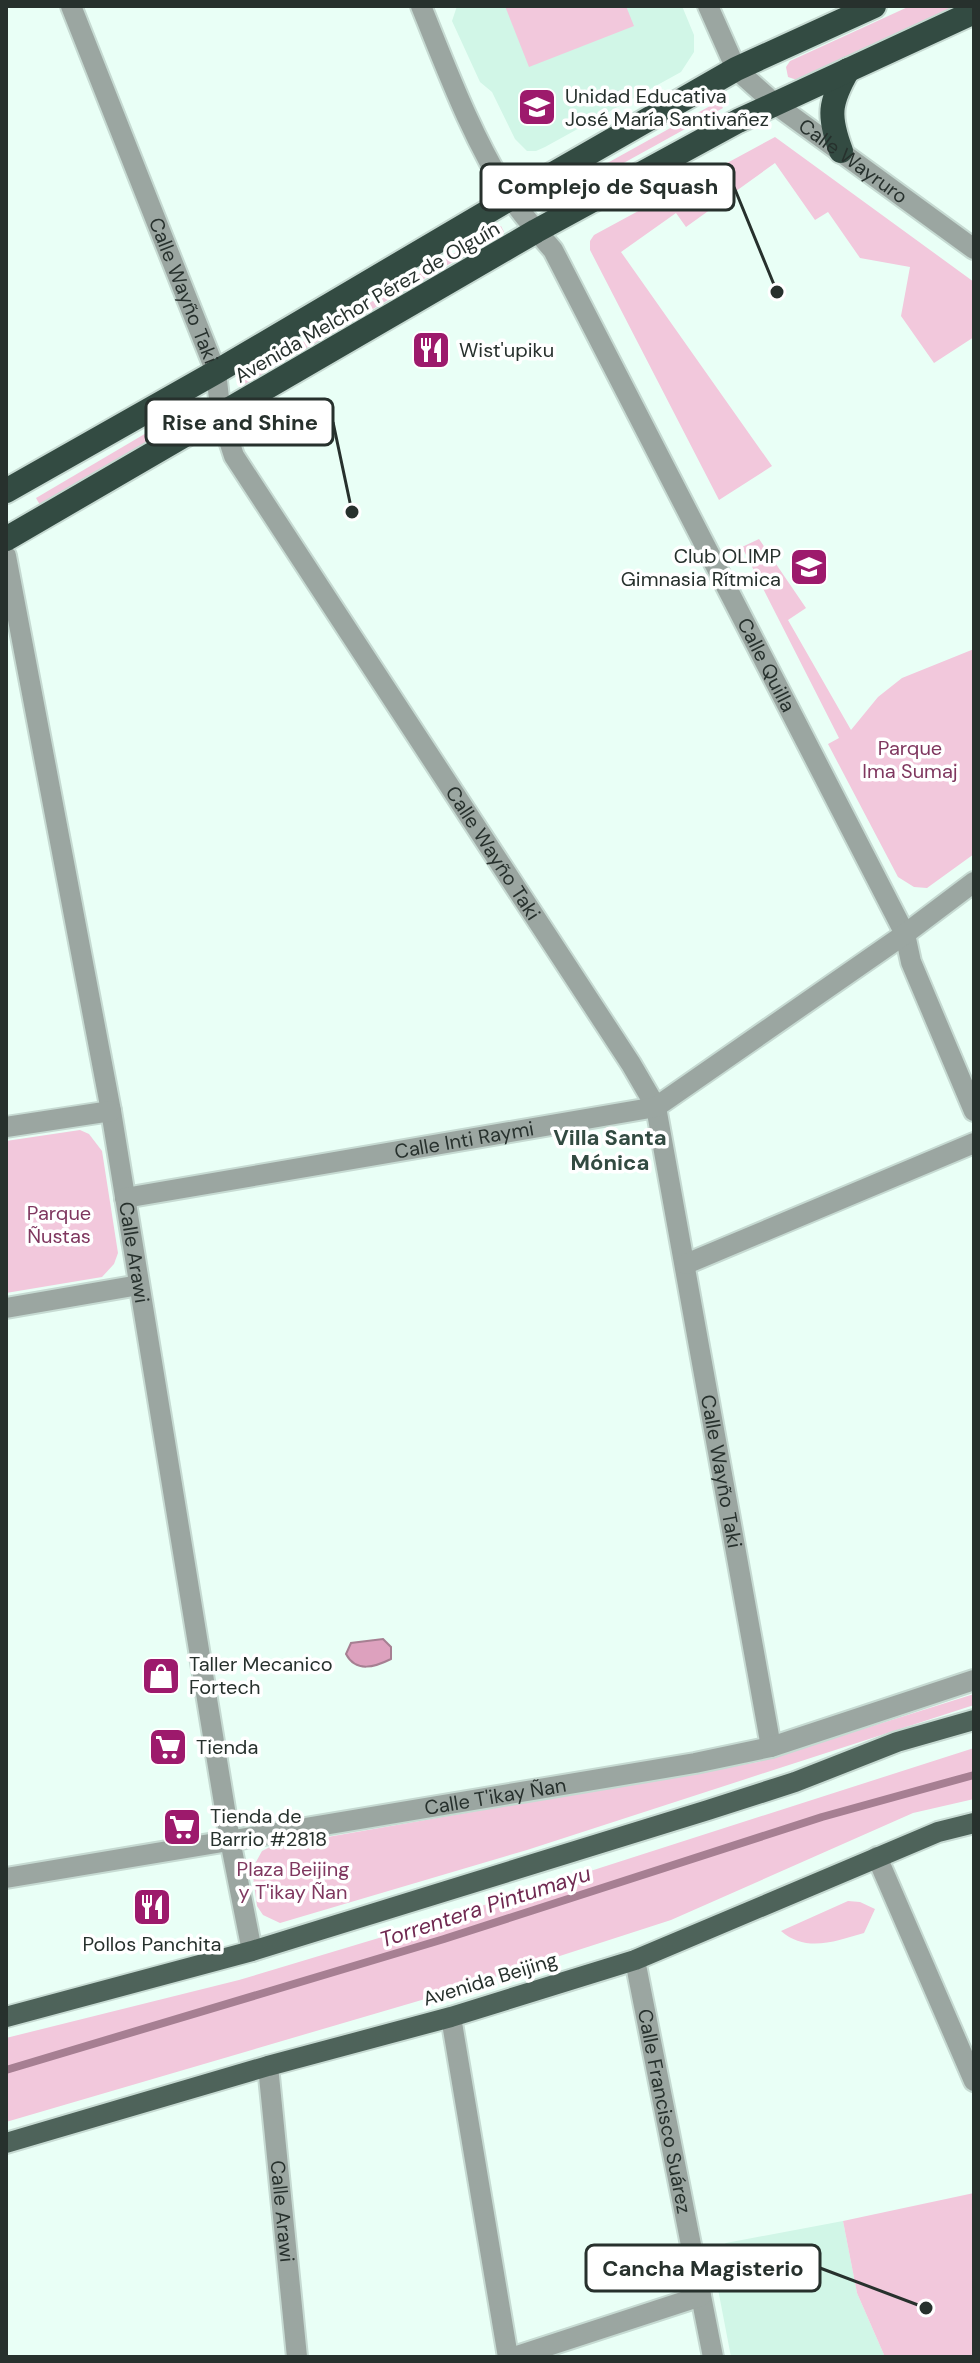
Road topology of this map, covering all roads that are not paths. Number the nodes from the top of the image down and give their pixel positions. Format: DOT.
graph roads {
  1 [pos="71,6"];
  2 [pos="421,6"];
  3 [pos="708,6"];
  4 [pos="874,6"];
  5 [pos="974,12"];
  6 [pos="736,69"];
  7 [pos="848,70"];
  8 [pos="775,104"];
  9 [pos="841,151"];
  10 [pos="511,198"];
  11 [pos="536,231"];
  12 [pos="974,249"];
  13 [pos="216,372"];
  14 [pos="221,416"];
  15 [pos="6,491"];
  16 [pos="6,539"];
  17 [pos="6,556"];
  18 [pos="974,882"];
  19 [pos="905,934"];
  20 [pos="656,1107"];
  21 [pos="111,1111"];
  22 [pos="974,1111"];
  23 [pos="6,1127"];
  24 [pos="974,1143"];
  25 [pos="125,1198"];
  26 [pos="686,1264"];
  27 [pos="139,1285"];
  28 [pos="6,1308"];
  29 [pos="974,1680"];
  30 [pos="974,1720"];
  31 [pos="771,1747"];
  32 [pos="974,1823"];
  33 [pos="230,1840"];
  34 [pos="877,1857"];
  35 [pos="6,1878"];
  36 [pos="252,1951"];
  37 [pos="635,1960"];
  38 [pos="6,2017"];
  39 [pos="451,2017"];
  40 [pos="268,2066"];
  41 [pos="974,2081"];
  42 [pos="6,2143"];
  43 [pos="701,2296"];
  44 [pos="297,2357"];
  45 [pos="508,2357"];
  46 [pos="514,2357"];
  47 [pos="713,2357"];
  1 -- 13 [label="street, Calle Wayño Taki"];
  2 -- 10 [label="street, Calle Quilla"];
  3 -- 6 [label="street"];
  4 -- 6 [label="highway, Avenida Melchor Pérez de Olguín"];
  5 -- 7 [label="highway, Avenida Melchor Pérez de Olguín"];
  6 -- 8 [label="street, Calle Wayruro"];
  6 -- 10 [label="highway, Avenida Melchor Pérez de Olguín"];
  7 -- 8 [label="highway, Avenida Melchor Pérez de Olguín"];
  7 -- 9 [label="highway"];
  8 -- 9 [label="street, Calle Wayruro"];
  8 -- 11 [label="highway, Avenida Melchor Pérez de Olguín"];
  9 -- 12 [label="street, Calle Wayruro"];
  10 -- 11 [label="street, Calle Quilla"];
  10 -- 13 [label="highway, Avenida Melchor Pérez de Olguín"];
  11 -- 14 [label="highway, Avenida Melchor Pérez de Olguín"];
  11 -- 19 [label="street, Calle Quilla"];
  13 -- 14 [label="street, Calle Wayño Taki"];
  13 -- 15 [label="highway, Avenida Melchor Pérez de Olguín"];
  14 -- 16 [label="highway, Avenida Melchor Pérez de Olguín"];
  14 -- 20 [label="street, Calle Wayño Taki"];
  17 -- 21 [label="street, Calle Arawi"];
  18 -- 19 [label="street, Calle Inti Raymi"];
  19 -- 20 [label="street, Calle Inti Raymi"];
  19 -- 22 [label="street, Calle Quilla"];
  20 -- 25 [label="street, Calle Inti Raymi"];
  20 -- 26 [label="street, Calle Wayño Taki"];
  21 -- 23 [label="street"];
  21 -- 25 [label="street, Calle Arawi"];
  24 -- 26 [label="street"];
  25 -- 27 [label="street, Calle Arawi"];
  26 -- 31 [label="street, Calle Wayño Taki"];
  27 -- 28 [label="street"];
  27 -- 33 [label="street, Calle Arawi"];
  29 -- 31 [label="street, Calle T'ikay Ñan"];
  30 -- 36 [label="main road"];
  31 -- 33 [label="street, Calle T'ikay Ñan"];
  32 -- 34 [label="main road, Avenida Beijing"];
  33 -- 35 [label="street, Calle T'ikay Ñan"];
  33 -- 36 [label="street, Calle Arawi"];
  34 -- 37 [label="main road, Avenida Beijing"];
  34 -- 41 [label="street"];
  36 -- 38 [label="main road"];
  37 -- 39 [label="main road, Avenida Beijing"];
  37 -- 43 [label="street, Calle Francisco Suárez"];
  39 -- 40 [label="main road, Avenida Beijing"];
  39 -- 45 [label="street"];
  40 -- 42 [label="main road, Avenida Beijing"];
  40 -- 44 [label="street, Calle Arawi"];
  43 -- 46 [label="street"];
  43 -- 47 [label="street, Calle Francisco Suárez"];
}
